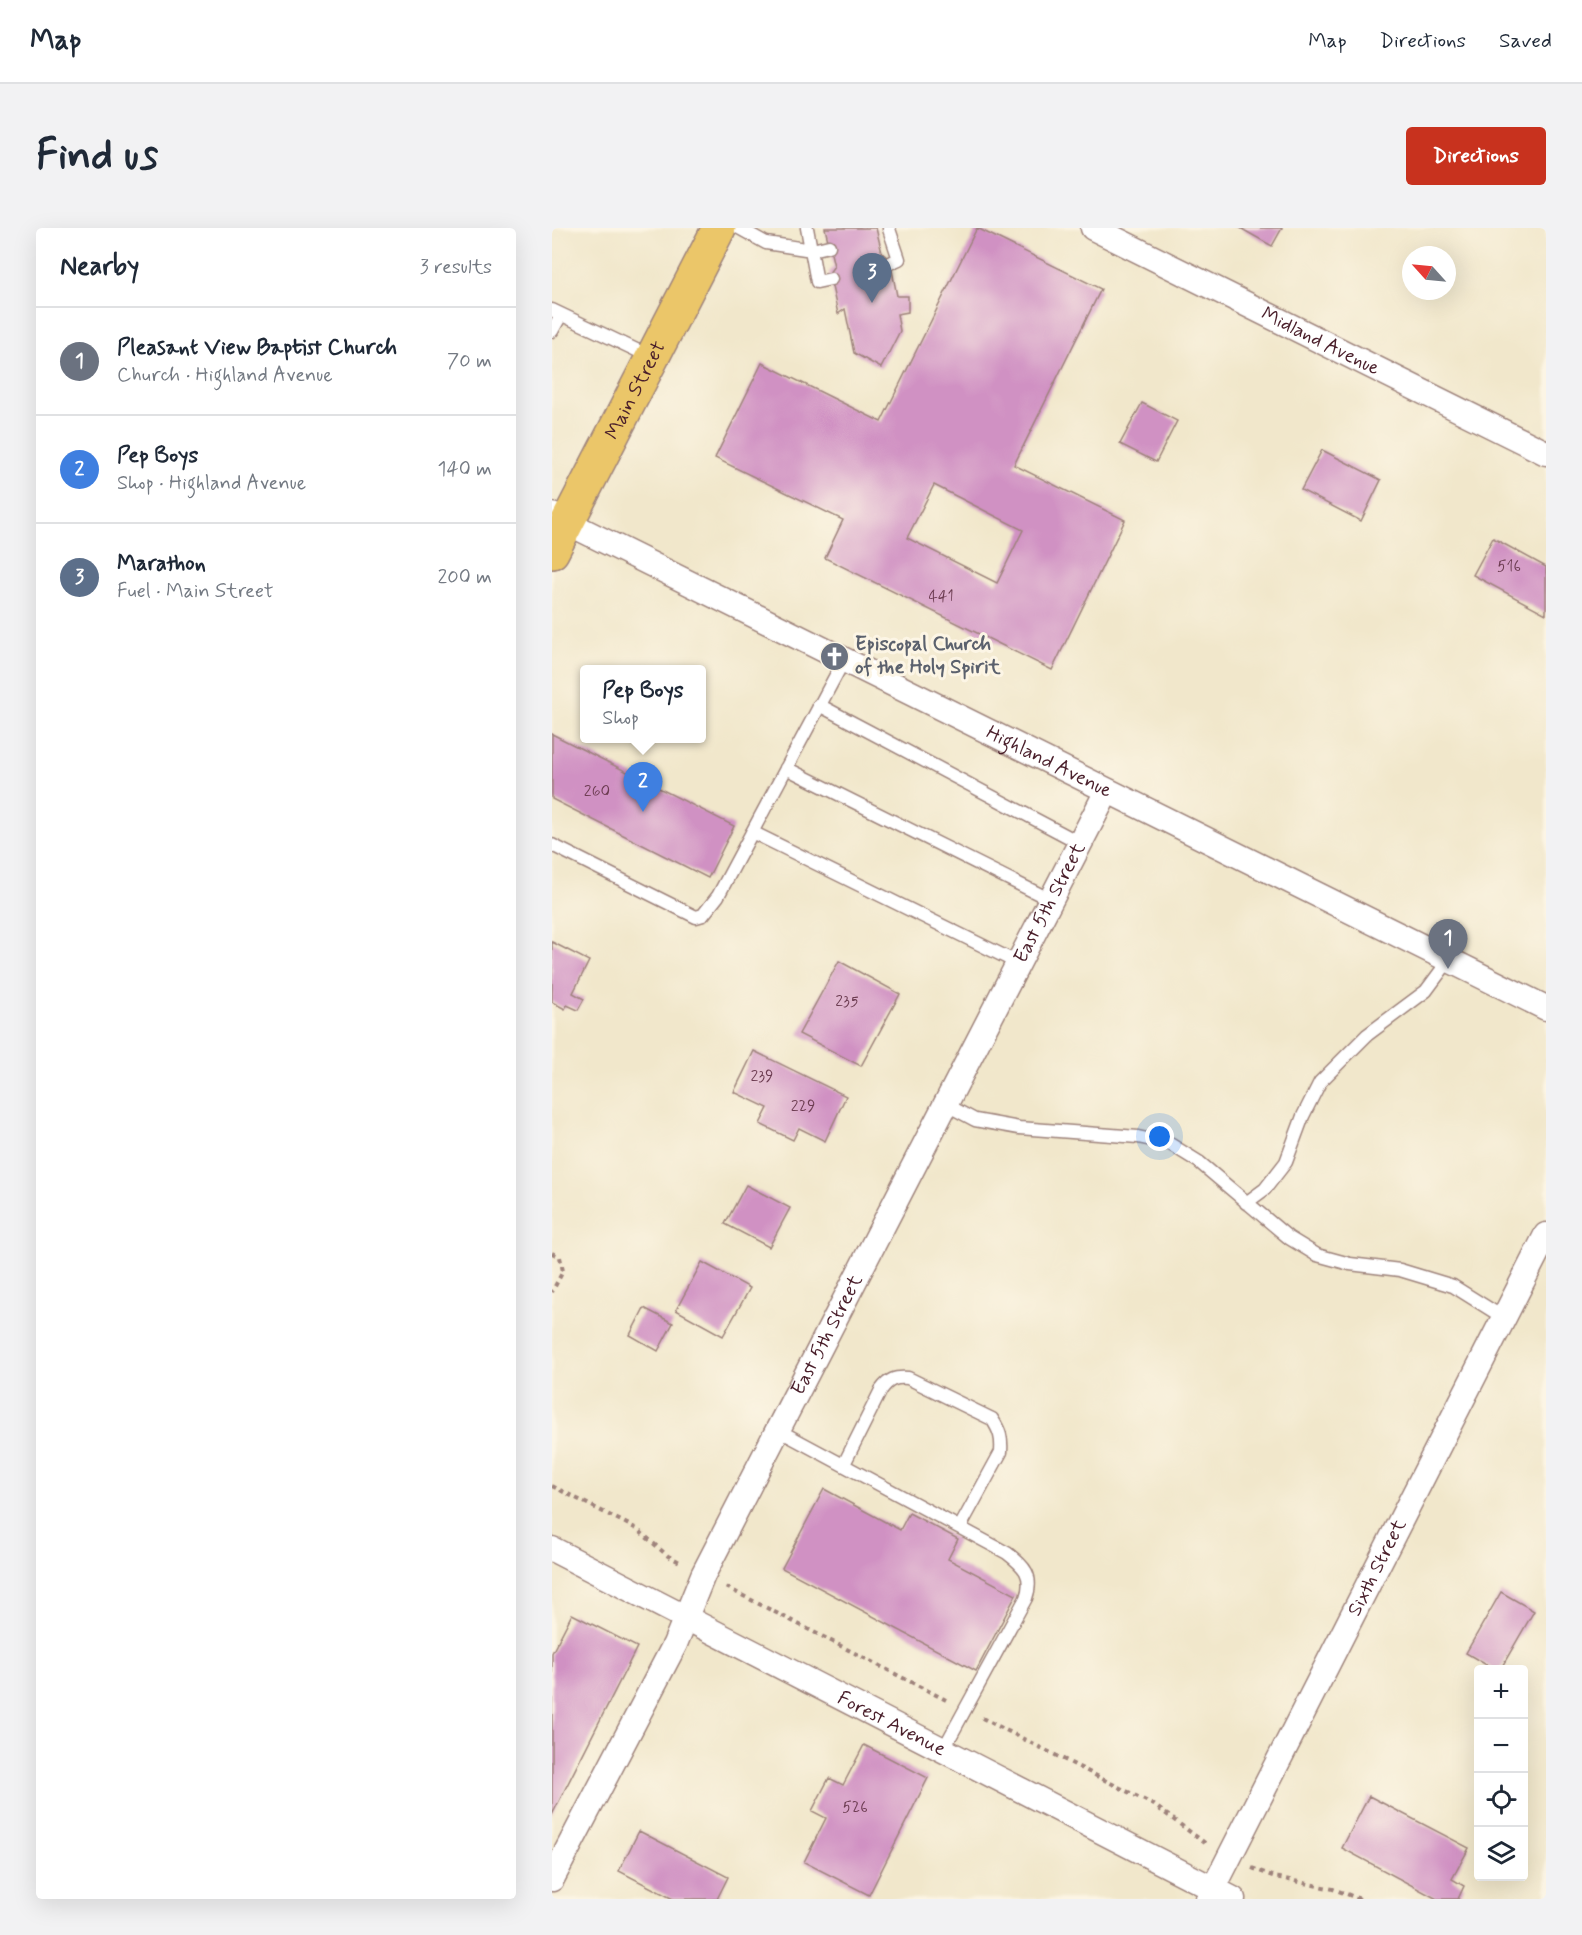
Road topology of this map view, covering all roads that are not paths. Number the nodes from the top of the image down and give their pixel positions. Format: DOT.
graph roads {
  1 [pos="718,228"];
  2 [pos="739,228"];
  3 [pos="807,228"];
  4 [pos="1094,228"];
  5 [pos="885,230"];
  6 [pos="829,246"];
  7 [pos="812,250"];
  8 [pos="890,263"];
  9 [pos="831,279"];
  10 [pos="556,312"];
  11 [pos="552,331"];
  12 [pos="652,358"];
  13 [pos="1546,453"];
  14 [pos="560,519"];
  15 [pos="552,552"];
  16 [pos="844,660"];
  17 [pos="819,705"];
  18 [pos="786,768"];
  19 [pos="1107,791"];
  20 [pos="752,832"];
  21 [pos="1080,843"];
  22 [pos="552,845"];
  23 [pos="1050,900"];
  24 [pos="1449,960"];
  25 [pos="1018,963"];
  26 [pos="1546,1008"];
  27 [pos="945,1104"];
  28 [pos="1246,1203"];
  29 [pos="1546,1235"];
  30 [pos="1504,1318"];
  31 [pos="778,1430"];
  32 [pos="844,1464"];
  33 [pos="960,1527"];
  34 [pos="552,1549"];
  35 [pos="685,1618"];
  36 [pos="943,1750"];
  37 [pos="552,1879"];
  38 [pos="1218,1896"];
  1 -- 12 [label="main road, Main Street"];
  2 -- 7 [label="lane"];
  3 -- 7 [label="lane"];
  4 -- 13 [label="street, Midland Avenue"];
  5 -- 8 [label="lane"];
  6 -- 7 [label="lane"];
  7 -- 9 [label="lane"];
  10 -- 11 [label="lane"];
  10 -- 12 [label="lane"];
  12 -- 14 [label="main road, Main Street"];
  14 -- 15 [label="main road, Main Street"];
  14 -- 16 [label="street, Highland Avenue"];
  16 -- 17 [label="lane"];
  16 -- 19 [label="street, Highland Avenue"];
  17 -- 18 [label="lane"];
  17 -- 21 [label="lane"];
  18 -- 20 [label="lane"];
  18 -- 23 [label="lane"];
  19 -- 21 [label="street, East 5th Street"];
  19 -- 24 [label="street, Highland Avenue"];
  20 -- 22 [label="lane"];
  20 -- 25 [label="lane"];
  21 -- 23 [label="street, East 5th Street"];
  23 -- 25 [label="street, East 5th Street"];
  24 -- 26 [label="street, Highland Avenue"];
  24 -- 28 [label="lane"];
  25 -- 27 [label="street, East 5th Street"];
  27 -- 28 [label="lane"];
  27 -- 31 [label="street, East 5th Street"];
  28 -- 30 [label="lane"];
  29 -- 30 [label="street, Sixth Street"];
  30 -- 38 [label="street, Sixth Street"];
  31 -- 32 [label="lane"];
  31 -- 35 [label="street, East 5th Street"];
  32 -- 33 [label="lane"];
  32 -- 33 [label="lane"];
  33 -- 36 [label="lane"];
  34 -- 35 [label="street, Forest Avenue"];
  35 -- 36 [label="street, Forest Avenue"];
  35 -- 37 [label="street, East 5th Street"];
  36 -- 38 [label="street, Forest Avenue"];
}
